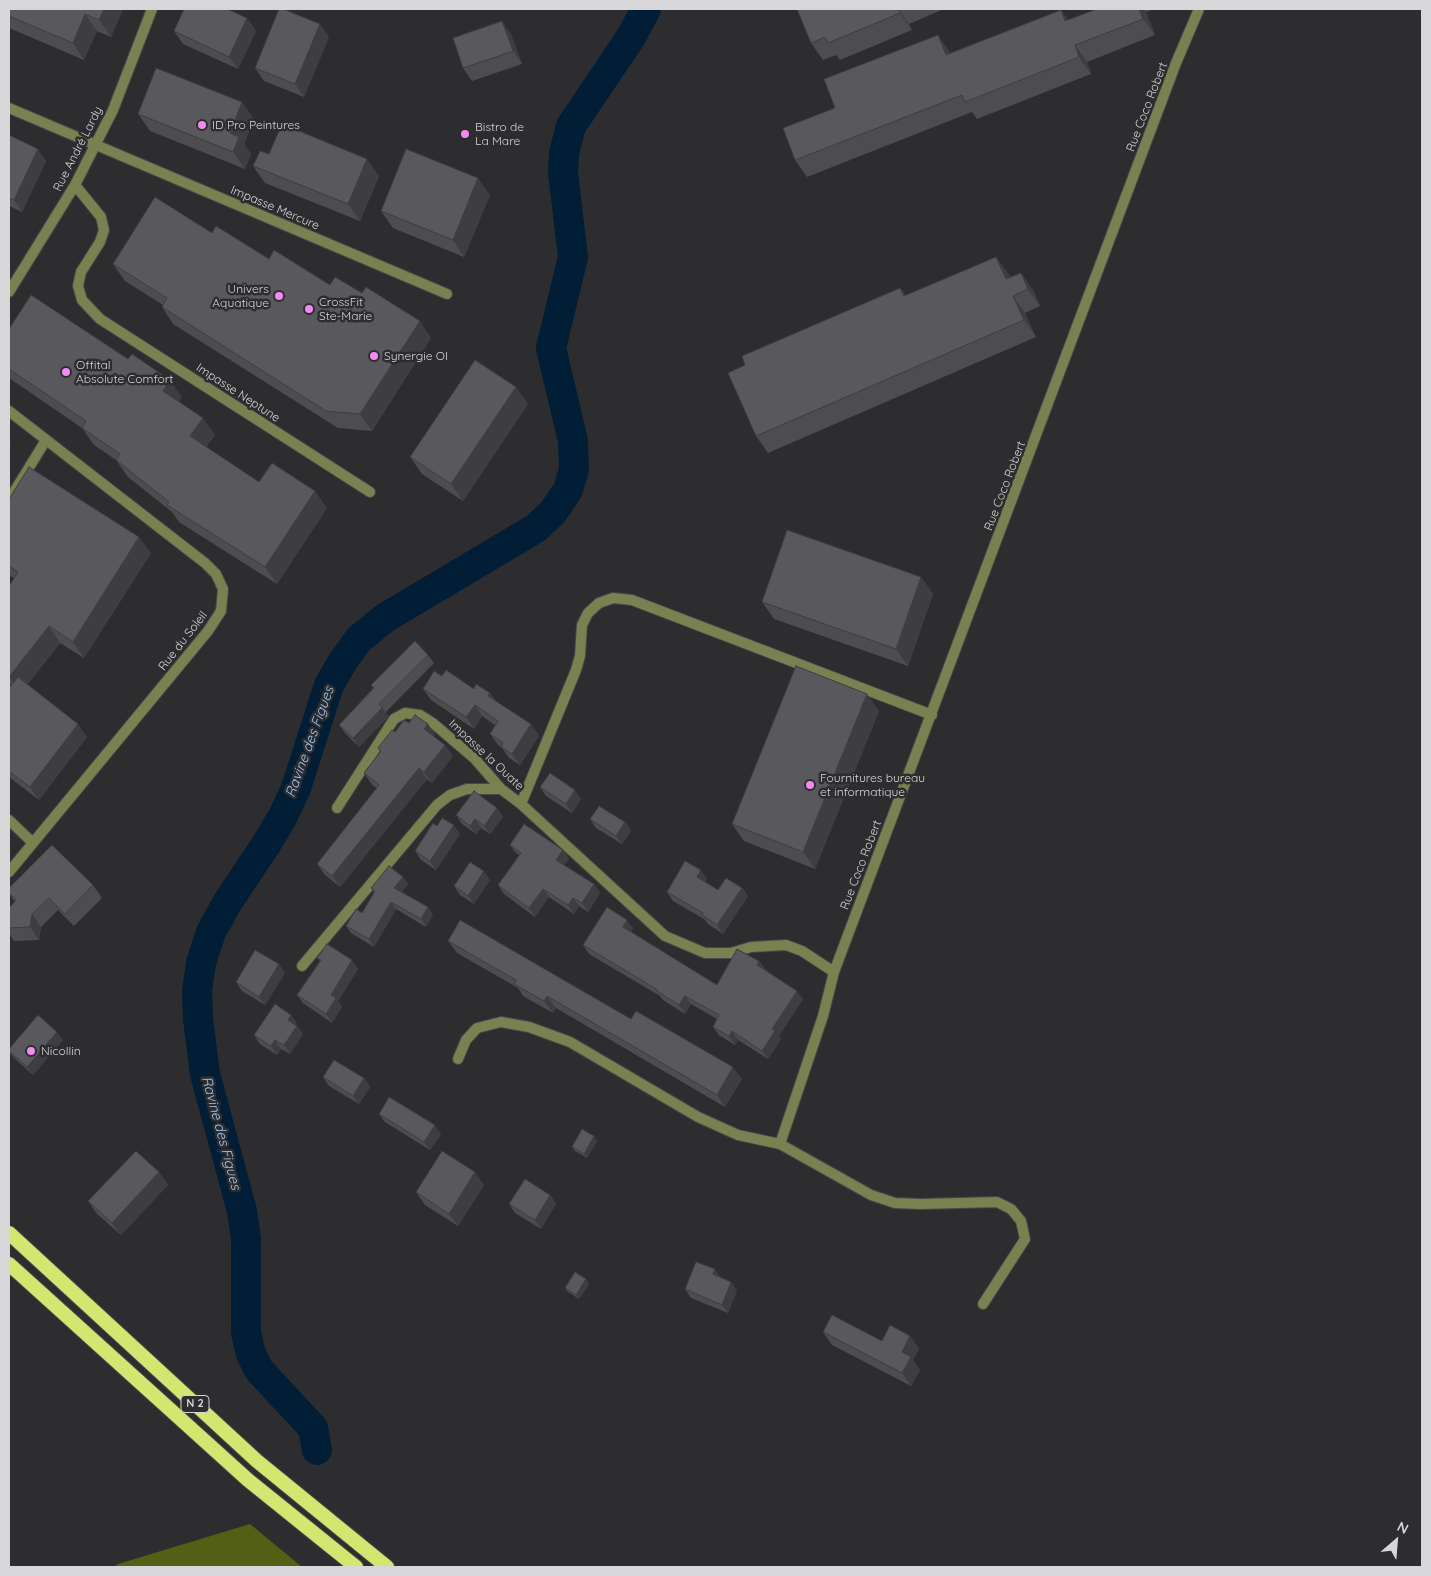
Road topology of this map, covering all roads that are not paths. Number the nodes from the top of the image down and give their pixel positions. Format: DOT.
graph roads {
  1 [pos="152,9"];
  2 [pos="1199,9"];
  3 [pos="9,108"];
  4 [pos="94,145"];
  5 [pos="75,186"];
  6 [pos="9,292"];
  7 [pos="447,294"];
  8 [pos="9,411"];
  9 [pos="46,440"];
  10 [pos="370,492"];
  11 [pos="9,500"];
  12 [pos="932,715"];
  13 [pos="501,789"];
  14 [pos="521,804"];
  15 [pos="336,808"];
  16 [pos="9,820"];
  17 [pos="32,842"];
  18 [pos="9,872"];
  19 [pos="302,966"];
  20 [pos="834,972"];
  21 [pos="458,1059"];
  22 [pos="780,1144"];
  23 [pos="9,1233"];
  24 [pos="9,1264"];
  25 [pos="983,1304"];
  26 [pos="356,1567"];
  27 [pos="387,1567"];
  1 -- 4 [label="street, Rue André Lardy"];
  2 -- 12 [label="street, Rue Coco Robert"];
  3 -- 4 [label="street, Impasse Mercure"];
  4 -- 5 [label="street, Rue André Lardy"];
  4 -- 7 [label="street, Impasse Mercure"];
  5 -- 6 [label="street, Rue André Lardy"];
  5 -- 10 [label="street, Impasse Neptune"];
  8 -- 9 [label="street, Rue du Soleil"];
  9 -- 11 [label="street"];
  9 -- 17 [label="street, Rue du Soleil"];
  12 -- 14 [label="street"];
  12 -- 20 [label="street, Rue Coco Robert"];
  13 -- 14 [label="street, Impasse la Ouate"];
  13 -- 15 [label="street, Impasse la Ouate"];
  13 -- 19 [label="street"];
  14 -- 20 [label="street"];
  16 -- 17 [label="street"];
  17 -- 18 [label="street, Rue du Soleil"];
  20 -- 22 [label="street, Rue Coco Robert"];
  21 -- 22 [label="street"];
  22 -- 25 [label="street"];
  23 -- 27 [label="highway, N 2"];
  24 -- 26 [label="highway, N 2"];
}
